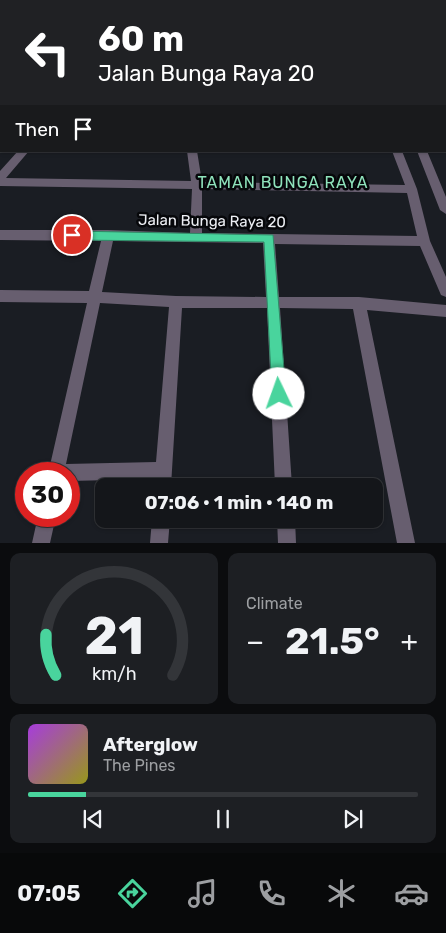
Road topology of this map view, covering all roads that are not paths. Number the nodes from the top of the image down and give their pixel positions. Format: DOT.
graph roads {
  1 [pos="23,152"];
  2 [pos="192,152"];
  3 [pos="396,152"];
  4 [pos="422,152"];
  5 [pos="0,178"];
  6 [pos="0,182"];
  7 [pos="196,186"];
  8 [pos="412,189"];
  9 [pos="446,210"];
  10 [pos="0,235"];
  11 [pos="108,236"];
  12 [pos="196,237"];
  13 [pos="269,238"];
  14 [pos="424,241"];
  15 [pos="446,291"];
  16 [pos="96,296"];
  17 [pos="1,299"];
  18 [pos="176,302"];
  19 [pos="274,302"];
  20 [pos="359,303"];
  21 [pos="446,311"];
  22 [pos="58,462"];
  23 [pos="80,474"];
  24 [pos="164,478"];
  25 [pos="284,478"];
  26 [pos="45,527"];
  27 [pos="160,528"];
  28 [pos="286,528"];
  29 [pos="41,543"];
  30 [pos="159,543"];
  31 [pos="287,543"];
  32 [pos="406,543"];
  1 -- 5 [label="street"];
  2 -- 7 [label="street"];
  3 -- 8 [label="street"];
  4 -- 9 [label="street"];
  6 -- 7 [label="street"];
  7 -- 8 [label="street"];
  7 -- 12 [label="street"];
  8 -- 14 [label="street"];
  10 -- 11 [label="street, Jalan Bunga Raya 20"];
  11 -- 12 [label="street, Jalan Bunga Raya 20"];
  11 -- 16 [label="street"];
  12 -- 13 [label="street, Jalan Bunga Raya 20"];
  13 -- 14 [label="street, Jalan Bunga Raya 20"];
  13 -- 19 [label="street"];
  14 -- 15 [label="street"];
  16 -- 17 [label="street"];
  16 -- 18 [label="street"];
  16 -- 22 [label="street"];
  18 -- 19 [label="street"];
  18 -- 24 [label="street"];
  19 -- 20 [label="street"];
  19 -- 25 [label="street"];
  20 -- 21 [label="street"];
  20 -- 32 [label="street"];
  23 -- 24 [label="street"];
  26 -- 29 [label="street"];
  27 -- 30 [label="street"];
  28 -- 31 [label="street"];
}
